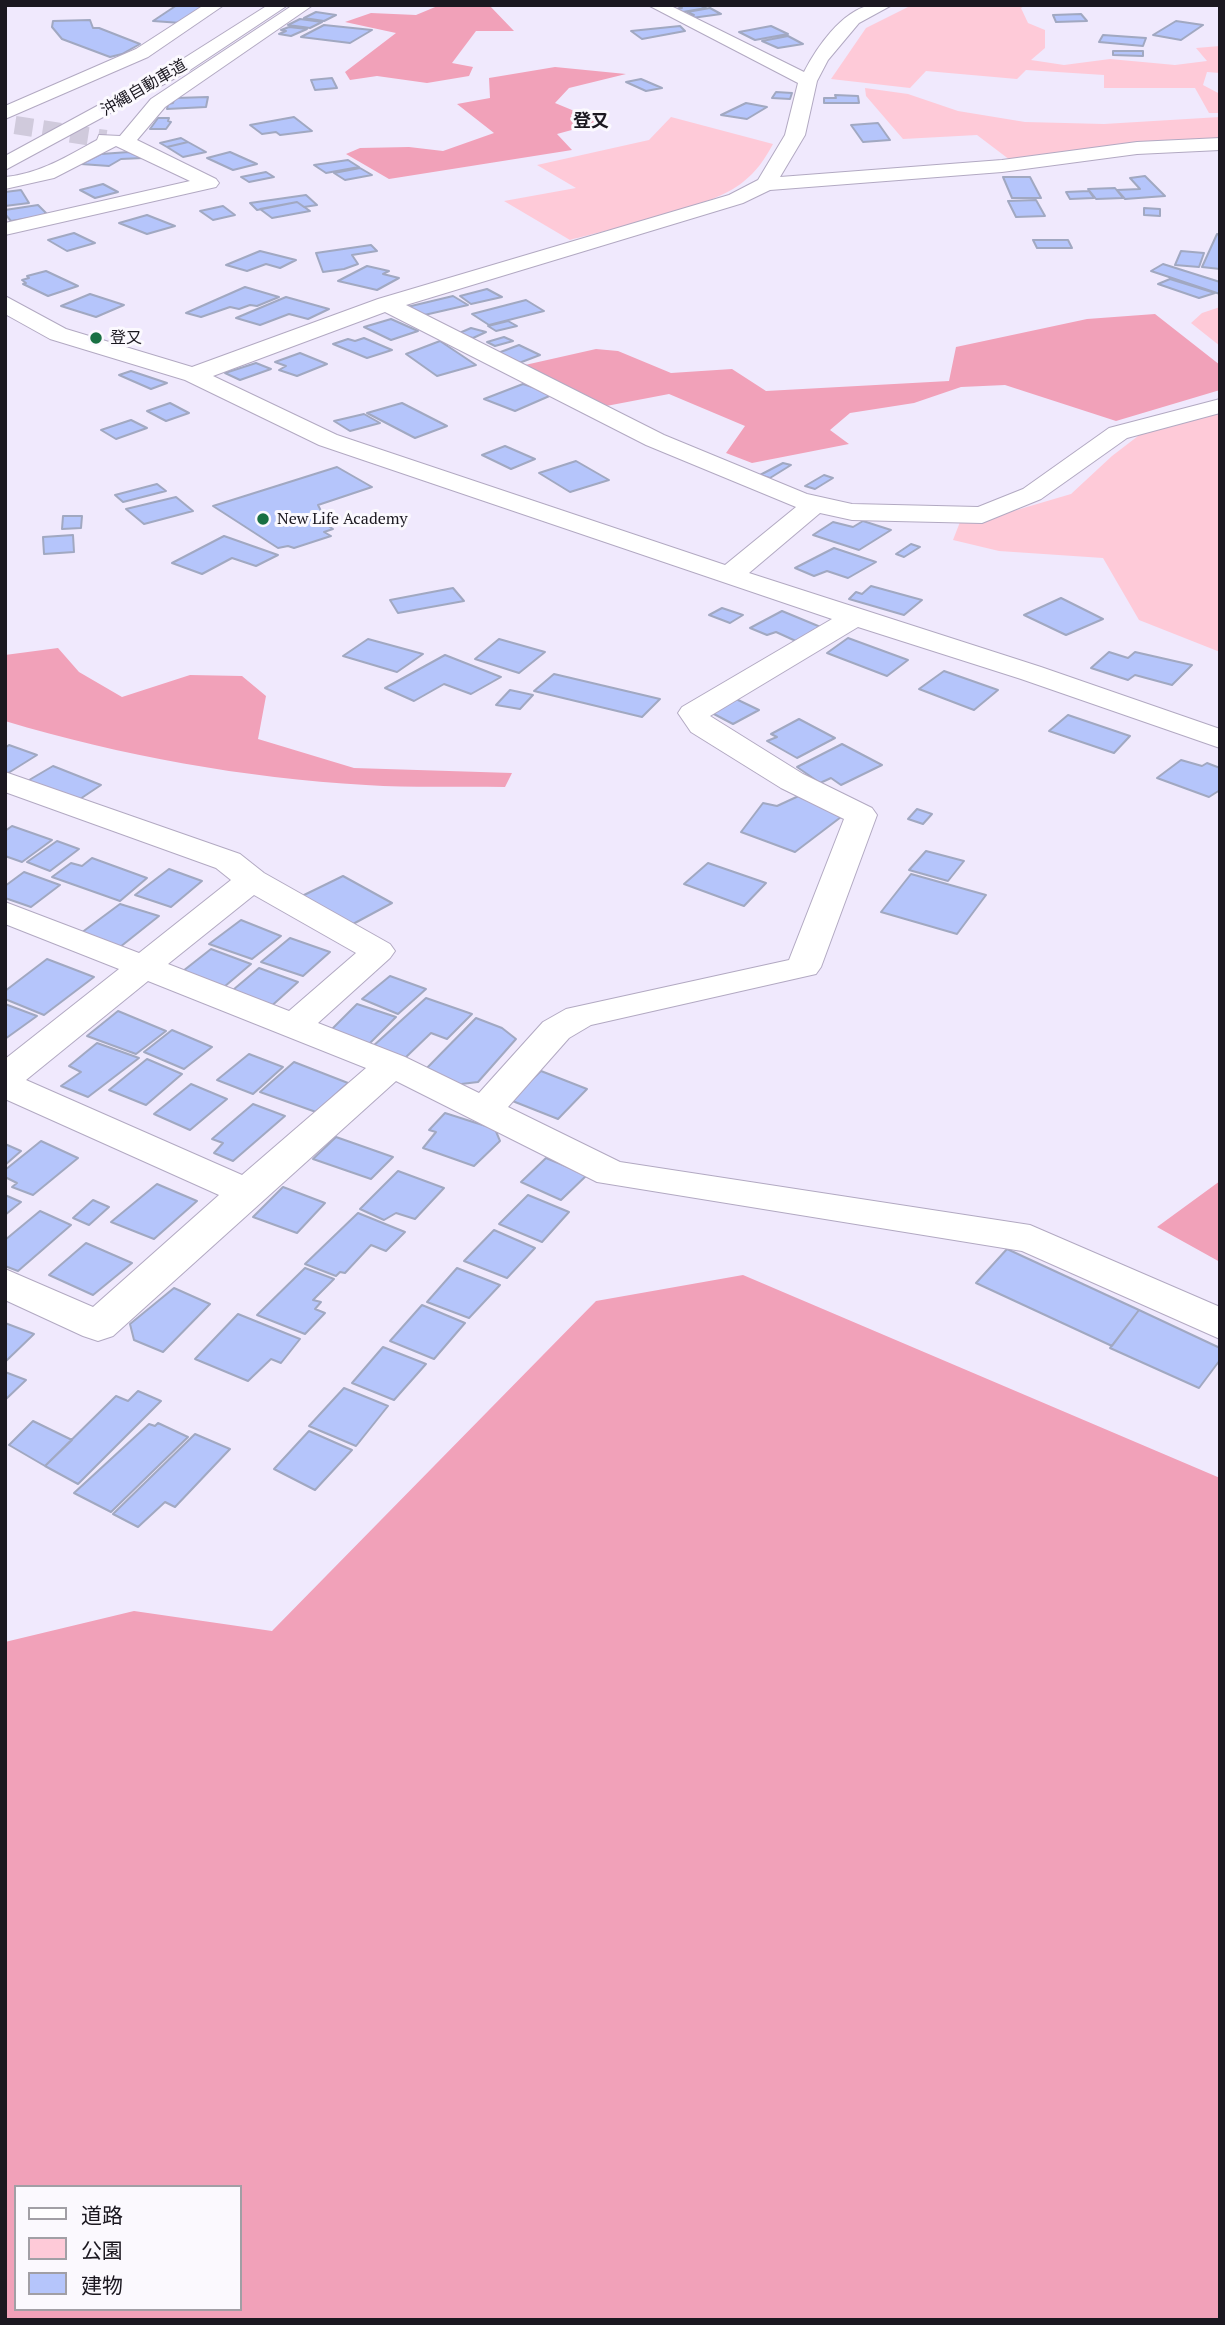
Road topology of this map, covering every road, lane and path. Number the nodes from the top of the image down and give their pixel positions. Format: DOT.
graph roads {
  1 [pos="216,5"];
  2 [pos="280,5"];
  3 [pos="305,5"];
  4 [pos="656,5"];
  5 [pos="884,5"];
  6 [pos="236,11"];
  7 [pos="808,81"];
  8 [pos="9,121"];
  9 [pos="115,140"];
  10 [pos="5,144"];
  11 [pos="1220,144"];
  12 [pos="5,164"];
  13 [pos="5,183"];
  14 [pos="766,184"];
  15 [pos="5,229"];
  16 [pos="5,303"];
  17 [pos="386,304"];
  18 [pos="192,375"];
  19 [pos="1220,406"];
  20 [pos="815,504"];
  21 [pos="732,574"];
  22 [pos="857,616"];
  23 [pos="1220,739"];
  24 [pos="5,781"];
  25 [pos="253,880"];
  26 [pos="5,912"];
  27 [pos="145,967"];
  28 [pos="295,1025"];
  29 [pos="392,1065"];
  30 [pos="5,1078"];
  31 [pos="5,1085"];
  32 [pos="484,1111"];
  33 [pos="247,1192"];
  34 [pos="5,1283"];
  35 [pos="1220,1324"];
  1 -- 8 [label="main road"];
  2 -- 12 [label="main road, 沖縄自動車道"];
  3 -- 9 [label="main road"];
  4 -- 7 [label="main road"];
  5 -- 7 [label="main road"];
  6 -- 10 [label="main road, 沖縄自動車道"];
  7 -- 14 [label="main road"];
  9 -- 13 [label="main road"];
  9 -- 15 [label="main road"];
  11 -- 14 [label="main road"];
  14 -- 17 [label="main road"];
  16 -- 18 [label="main road"];
  17 -- 18 [label="main road"];
  17 -- 20 [label="main road"];
  18 -- 21 [label="main road"];
  19 -- 20 [label="main road"];
  20 -- 21 [label="main road"];
  21 -- 22 [label="main road"];
  22 -- 23 [label="main road"];
  22 -- 32 [label="main road"];
  24 -- 25 [label="main road"];
  25 -- 27 [label="main road"];
  25 -- 28 [label="main road"];
  26 -- 27 [label="main road"];
  27 -- 28 [label="main road"];
  27 -- 30 [label="main road"];
  28 -- 29 [label="main road"];
  29 -- 32 [label="main road"];
  29 -- 33 [label="main road"];
  31 -- 33 [label="main road"];
  32 -- 35 [label="main road"];
  33 -- 34 [label="main road"];
}
